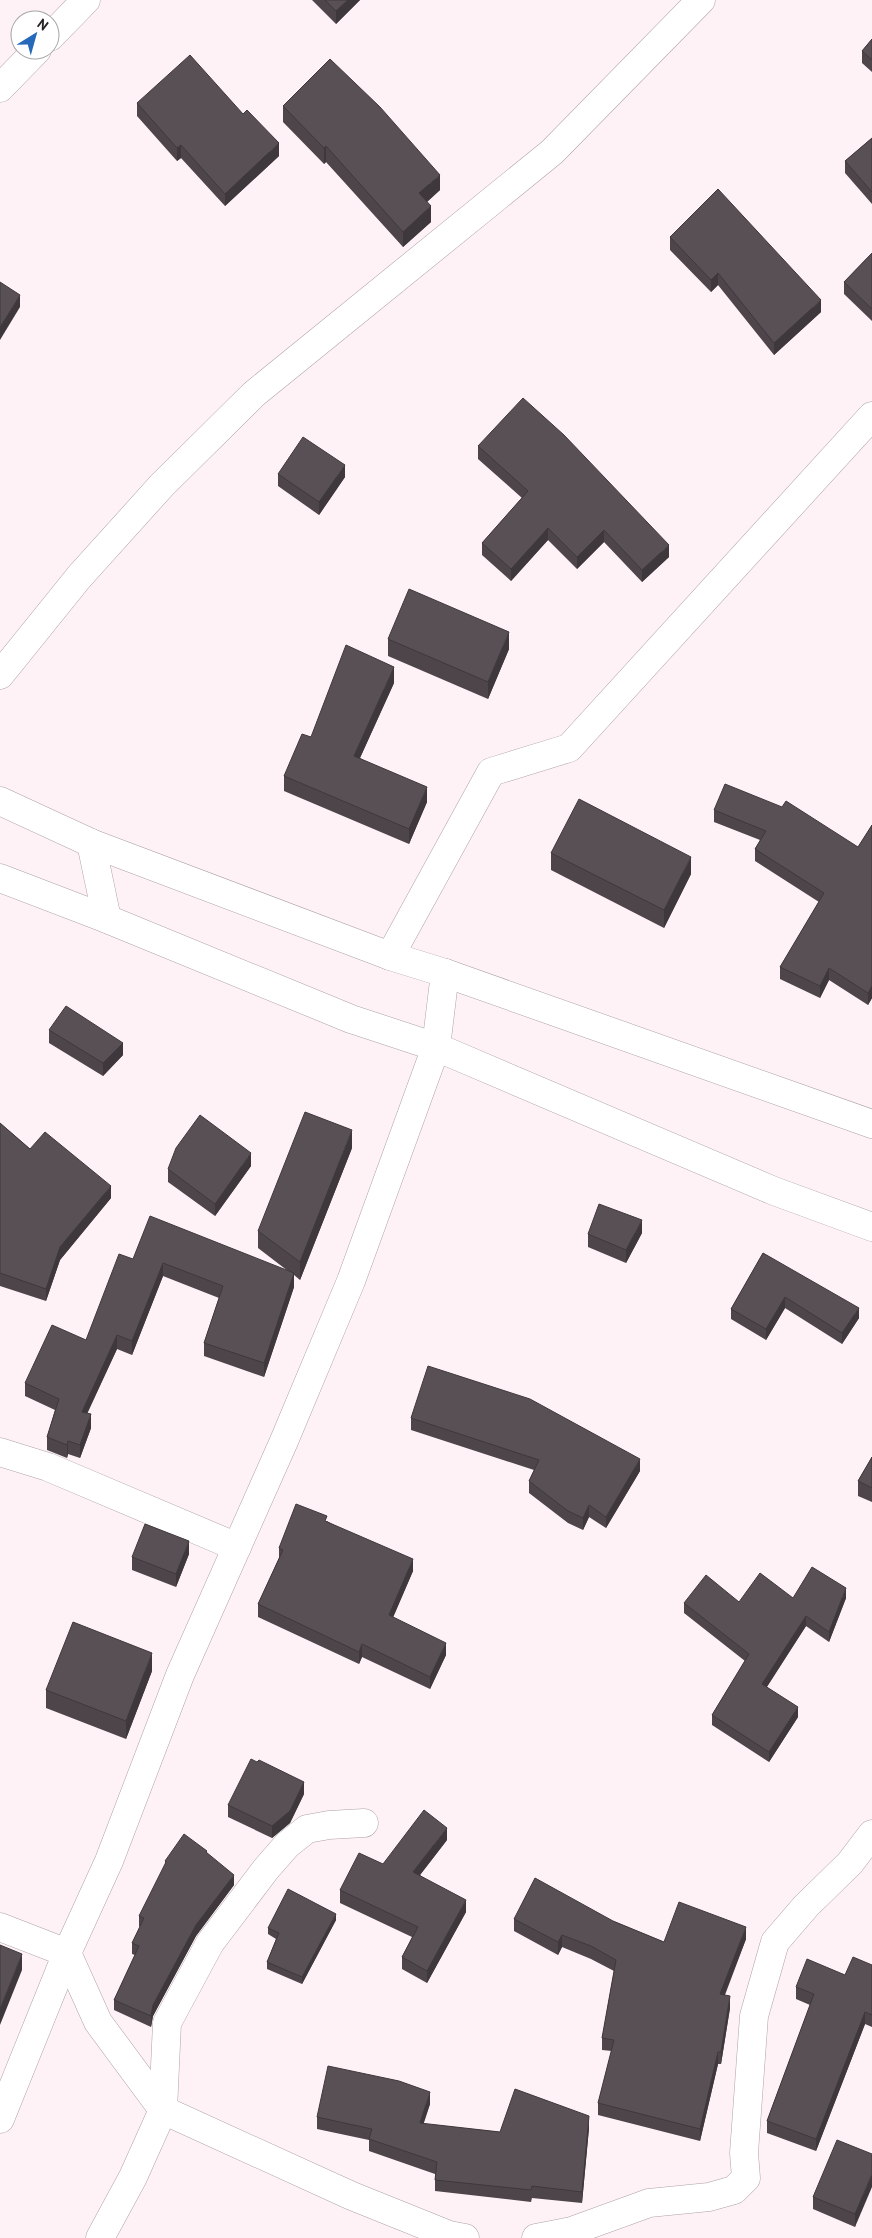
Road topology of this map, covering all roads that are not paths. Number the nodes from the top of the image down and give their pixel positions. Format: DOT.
graph roads {
  1 [pos="86,0"];
  2 [pos="702,0"];
  3 [pos="60,27"];
  4 [pos="27,60"];
  5 [pos="0,88"];
  6 [pos="872,416"];
  7 [pos="0,675"];
  8 [pos="0,801"];
  9 [pos="91,843"];
  10 [pos="0,878"];
  11 [pos="107,919"];
  12 [pos="390,956"];
  13 [pos="445,973"];
  14 [pos="436,1047"];
  15 [pos="872,1124"];
  16 [pos="872,1227"];
  17 [pos="0,1452"];
  18 [pos="237,1547"];
  19 [pos="364,1823"];
  20 [pos="872,1834"];
  21 [pos="0,1927"];
  22 [pos="67,1953"];
  23 [pos="163,2110"];
  24 [pos="0,2119"];
  25 [pos="100,2238"];
  26 [pos="465,2238"];
  27 [pos="536,2238"];
  1 -- 3 [label="street"];
  2 -- 7 [label="street"];
  4 -- 5 [label="street"];
  6 -- 12 [label="street"];
  8 -- 9 [label="street"];
  9 -- 11 [label="street"];
  9 -- 12 [label="street"];
  10 -- 11 [label="street"];
  11 -- 14 [label="street"];
  12 -- 13 [label="street"];
  13 -- 14 [label="street"];
  13 -- 15 [label="street"];
  14 -- 16 [label="street"];
  14 -- 18 [label="street"];
  17 -- 18 [label="street"];
  18 -- 22 [label="street"];
  19 -- 23 [label="street"];
  20 -- 27 [label="street"];
  21 -- 22 [label="street"];
  22 -- 23 [label="street"];
  22 -- 24 [label="street"];
  23 -- 25 [label="street"];
  23 -- 26 [label="street"];
}
